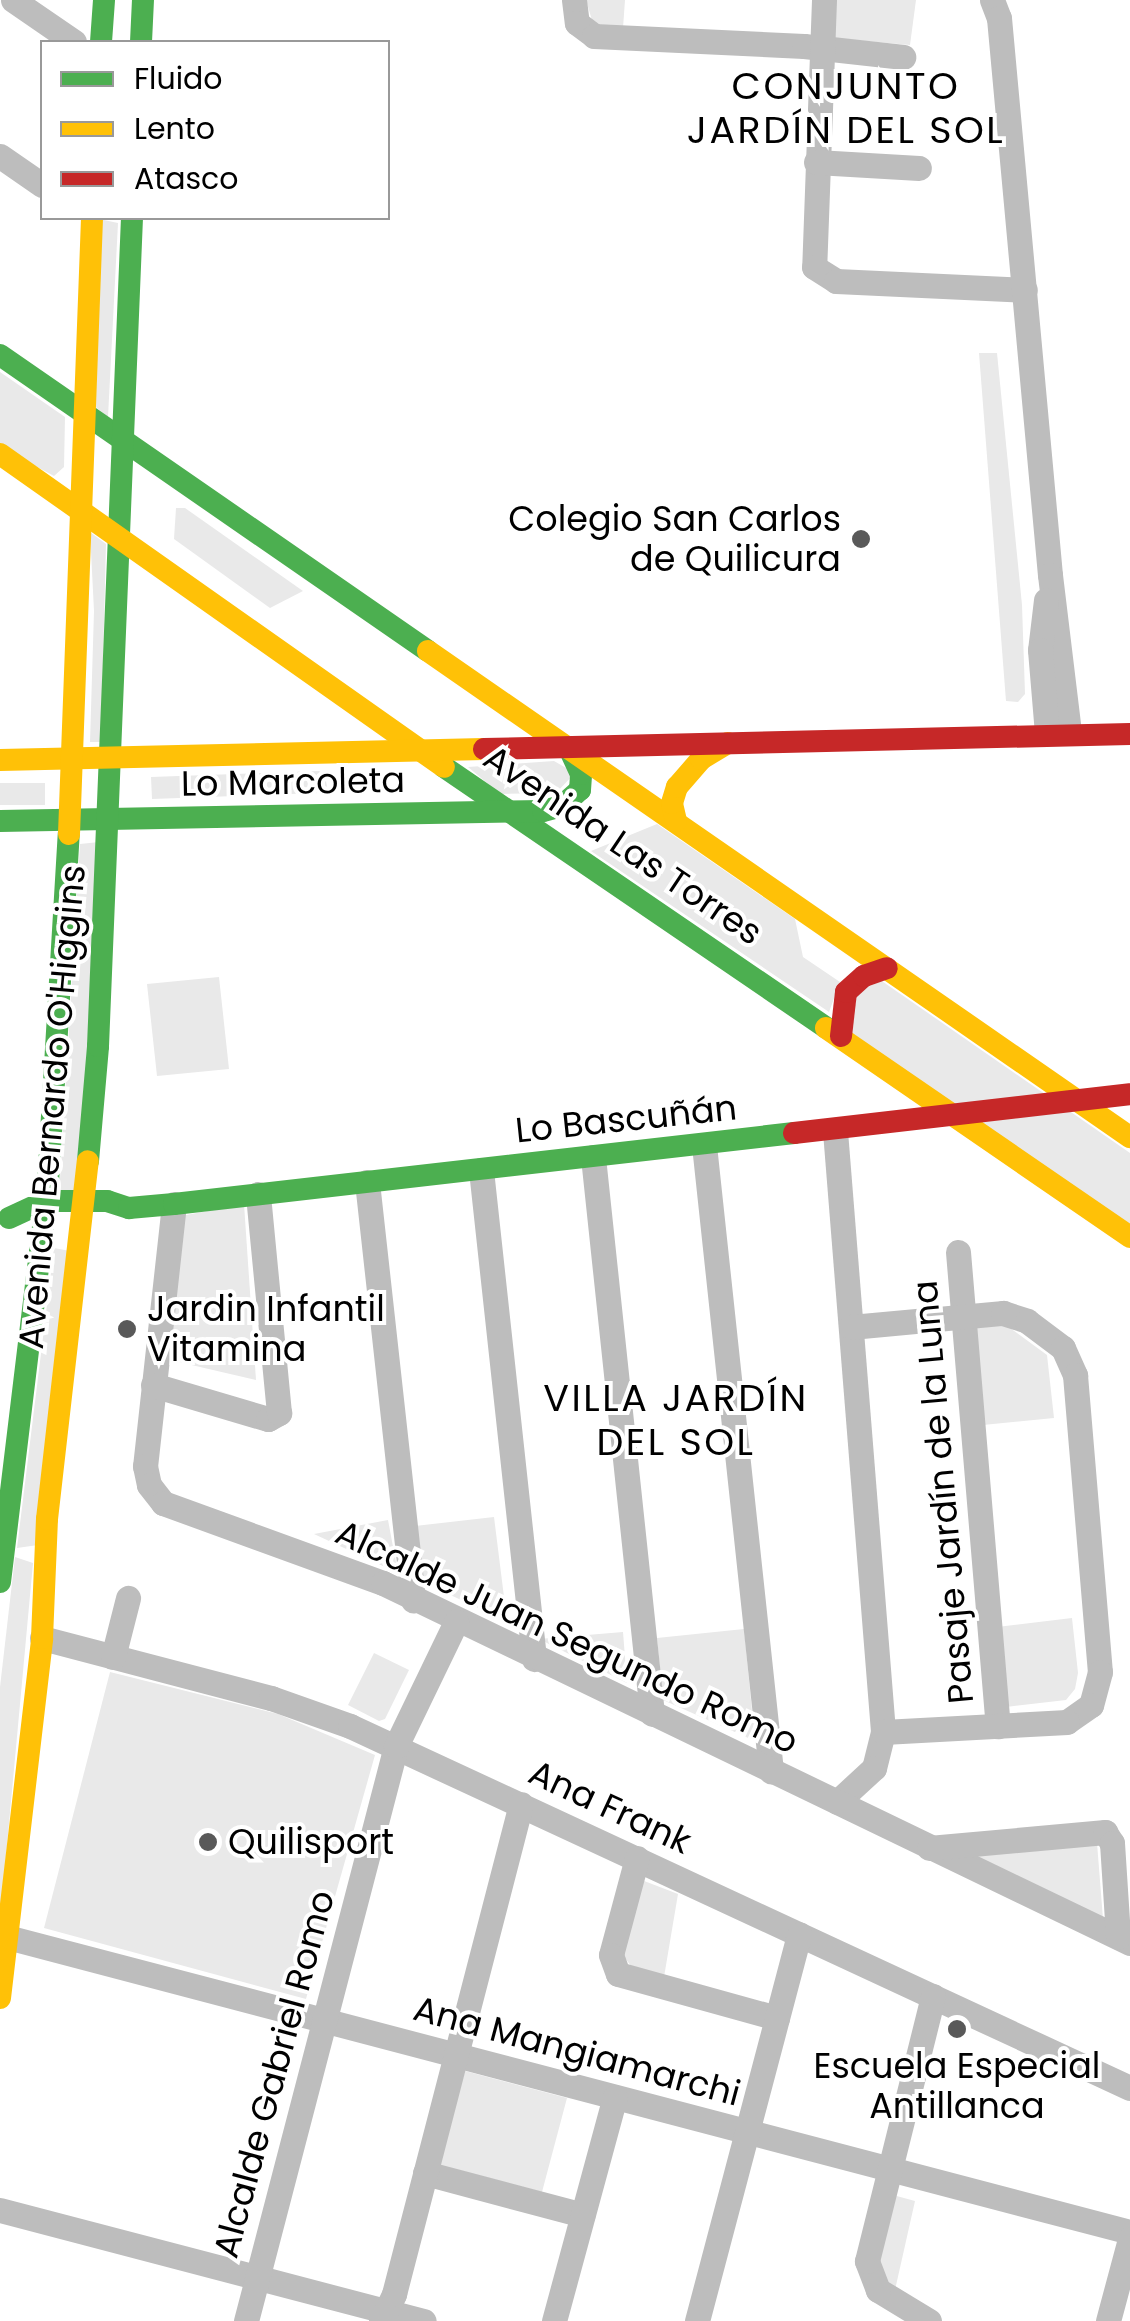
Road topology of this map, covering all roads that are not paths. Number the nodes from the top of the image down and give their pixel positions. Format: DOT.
graph roads {
  1 [pos="12,0"];
  2 [pos="104,0"];
  3 [pos="143,0"];
  4 [pos="574,0"];
  5 [pos="824,0"];
  6 [pos="992,0"];
  7 [pos="71,40"];
  8 [pos="102,40"];
  9 [pos="141,40"];
  10 [pos="822,50"];
  11 [pos="903,57"];
  12 [pos="0,156"];
  13 [pos="816,162"];
  14 [pos="920,168"];
  15 [pos="40,184"];
  16 [pos="91,220"];
  17 [pos="132,220"];
  18 [pos="1025,290"];
  19 [pos="0,356"];
  20 [pos="82,413"];
  21 [pos="121,440"];
  22 [pos="0,454"];
  23 [pos="78,508"];
  24 [pos="118,536"];
  25 [pos="344,698"];
  26 [pos="1058,733"];
  27 [pos="1130,734"];
  28 [pos="730,743"];
  29 [pos="648,746"];
  30 [pos="569,748"];
  31 [pos="425,754"];
  32 [pos="338,755"];
  33 [pos="314,756"];
  34 [pos="0,760"];
  35 [pos="72,760"];
  36 [pos="111,760"];
  37 [pos="600,770"];
  38 [pos="580,790"];
  39 [pos="514,813"];
  40 [pos="312,816"];
  41 [pos="0,821"];
  42 [pos="70,821"];
  43 [pos="110,822"];
  44 [pos="676,822"];
  45 [pos="888,968"];
  46 [pos="841,1036"];
  47 [pos="1130,1094"];
  48 [pos="1076,1100"];
  49 [pos="958,1116"];
  50 [pos="835,1131"];
  51 [pos="1130,1136"];
  52 [pos="704,1145"];
  53 [pos="593,1158"];
  54 [pos="481,1170"];
  55 [pos="368,1182"];
  56 [pos="258,1194"];
  57 [pos="174,1204"];
  58 [pos="44,1213"];
  59 [pos="84,1213"];
  60 [pos="4,1218"];
  61 [pos="1130,1237"];
  62 [pos="958,1252"];
  63 [pos="964,1316"];
  64 [pos="851,1327"];
  65 [pos="12,1376"];
  66 [pos="153,1385"];
  67 [pos="4,1506"];
  68 [pos="0,1582"];
  69 [pos="128,1598"];
  70 [pos="413,1600"];
  71 [pos="456,1622"];
  72 [pos="42,1638"];
  73 [pos="112,1657"];
  74 [pos="534,1659"];
  75 [pos="652,1714"];
  76 [pos="998,1726"];
  77 [pos="883,1732"];
  78 [pos="396,1746"];
  79 [pos="772,1771"];
  80 [pos="837,1802"];
  81 [pos="521,1804"];
  82 [pos="927,1849"];
  83 [pos="636,1858"];
  84 [pos="799,1934"];
  85 [pos="7,1938"];
  86 [pos="1124,1940"];
  87 [pos="933,1996"];
  88 [pos="0,1998"];
  89 [pos="777,2018"];
  90 [pos="324,2021"];
  91 [pos="456,2055"];
  92 [pos="1130,2088"];
  93 [pos="614,2096"];
  94 [pos="747,2131"];
  95 [pos="888,2168"];
  96 [pos="425,2173"];
  97 [pos="0,2210"];
  98 [pos="582,2215"];
  99 [pos="1130,2235"];
  100 [pos="258,2277"];
  101 [pos="383,2316"];
  102 [pos="246,2321"];
  103 [pos="424,2321"];
  104 [pos="554,2321"];
  105 [pos="698,2321"];
  106 [pos="929,2321"];
  107 [pos="1108,2321"];
  1 -- 7 [label="street"];
  2 -- 8 [label="main road"];
  3 -- 9 [label="main road"];
  4 -- 10 [label="street"];
  5 -- 10 [label="street"];
  6 -- 18 [label="street"];
  10 -- 11 [label="street"];
  10 -- 13 [label="street"];
  12 -- 15 [label="street"];
  13 -- 14 [label="street"];
  13 -- 18 [label="street"];
  16 -- 20 [label="main road, Avenida Bernardo O'Higgins"];
  17 -- 21 [label="main road, Avenida Bernardo O'Higgins"];
  18 -- 26 [label="street"];
  19 -- 20 [label="main road, Avenida Las Torres"];
  20 -- 21 [label="main road, Avenida Las Torres"];
  20 -- 23 [label="main road, Avenida Bernardo O'Higgins"];
  21 -- 24 [label="main road, Avenida Bernardo O'Higgins"];
  21 -- 30 [label="main road, Avenida Las Torres"];
  22 -- 23 [label="main road, Avenida Las Torres"];
  23 -- 24 [label="main road, Avenida Las Torres"];
  23 -- 35 [label="main road, Avenida Bernardo O'Higgins"];
  24 -- 25 [label="main road, Avenida Las Torres"];
  24 -- 36 [label="main road, Avenida Bernardo O'Higgins"];
  25 -- 31 [label="main road, Avenida Las Torres"];
  25 -- 32 [label="main road"];
  26 -- 27 [label="main road, Lo Marcoleta"];
  26 -- 28 [label="main road, Lo Marcoleta"];
  28 -- 29 [label="main road, Lo Marcoleta"];
  28 -- 44 [label="main road"];
  29 -- 30 [label="main road, Lo Marcoleta"];
  29 -- 37 [label="main road, Lo Marcoleta"];
  30 -- 31 [label="main road, Lo Marcoleta"];
  30 -- 37 [label="main road, Avenida Las Torres"];
  30 -- 38 [label="main road"];
  31 -- 32 [label="main road, Lo Marcoleta"];
  31 -- 39 [label="main road, Avenida Las Torres"];
  32 -- 33 [label="main road, Lo Marcoleta"];
  33 -- 36 [label="main road, Lo Marcoleta"];
  33 -- 40 [label="main road"];
  34 -- 35 [label="main road, Lo Marcoleta"];
  35 -- 36 [label="main road, Lo Marcoleta"];
  35 -- 42 [label="main road, Avenida Bernardo O'Higgins"];
  36 -- 43 [label="main road, Avenida Bernardo O'Higgins"];
  37 -- 38 [label="main road, Lo Marcoleta"];
  37 -- 44 [label="main road, Avenida Las Torres"];
  38 -- 39 [label="main road, Lo Marcoleta"];
  39 -- 40 [label="main road, Lo Marcoleta"];
  39 -- 46 [label="main road, Avenida Las Torres"];
  40 -- 43 [label="main road, Lo Marcoleta"];
  41 -- 42 [label="main road, Lo Marcoleta"];
  42 -- 43 [label="main road, Lo Marcoleta"];
  42 -- 58 [label="main road, Avenida Bernardo O'Higgins"];
  43 -- 59 [label="main road, Avenida Bernardo O'Higgins"];
  44 -- 45 [label="main road, Avenida Las Torres"];
  45 -- 46 [label="main road"];
  45 -- 48 [label="main road, Avenida Las Torres"];
  46 -- 49 [label="main road, Avenida Las Torres"];
  47 -- 48 [label="main road, Lo Bascuñán"];
  48 -- 49 [label="main road, Lo Bascuñán"];
  48 -- 51 [label="main road, Avenida Las Torres"];
  49 -- 50 [label="main road, Lo Bascuñán"];
  49 -- 61 [label="main road, Avenida Las Torres"];
  50 -- 52 [label="main road, Lo Bascuñán"];
  50 -- 64 [label="street"];
  52 -- 53 [label="main road, Lo Bascuñán"];
  52 -- 79 [label="street"];
  53 -- 54 [label="main road, Lo Bascuñán"];
  53 -- 75 [label="street"];
  54 -- 55 [label="main road, Lo Bascuñán"];
  54 -- 74 [label="street"];
  55 -- 56 [label="main road, Lo Bascuñán"];
  55 -- 70 [label="street"];
  56 -- 57 [label="main road, Lo Bascuñán"];
  56 -- 66 [label="street"];
  57 -- 59 [label="main road, Lo Bascuñán"];
  57 -- 66 [label="street"];
  58 -- 59 [label="main road, Lo Bascuñán"];
  58 -- 60 [label="main road, Lo Bascuñán"];
  58 -- 65 [label="main road, Avenida Bernardo O'Higgins"];
  59 -- 72 [label="main road, Avenida Bernardo O'Higgins"];
  62 -- 63 [label="street, Pasaje Jardín de la Luna"];
  63 -- 64 [label="street"];
  63 -- 76 [label="street, Pasaje Jardín de la Luna"];
  63 -- 76 [label="street"];
  64 -- 77 [label="street"];
  65 -- 67 [label="main road, Avenida Bernardo O'Higgins"];
  66 -- 70 [label="street, Alcalde Juan Segundo Romo"];
  67 -- 68 [label="main road, Avenida Bernardo O'Higgins"];
  69 -- 73 [label="street"];
  70 -- 71 [label="street, Alcalde Juan Segundo Romo"];
  71 -- 74 [label="street, Alcalde Juan Segundo Romo"];
  71 -- 78 [label="street, Alcalde Gabriel Romo"];
  72 -- 73 [label="street, Ana Frank"];
  72 -- 85 [label="main road, Avenida Bernardo O'Higgins"];
  73 -- 78 [label="street, Ana Frank"];
  74 -- 75 [label="street, Alcalde Juan Segundo Romo"];
  75 -- 79 [label="street, Alcalde Juan Segundo Romo"];
  76 -- 77 [label="street"];
  77 -- 80 [label="street"];
  78 -- 81 [label="street, Ana Frank"];
  78 -- 90 [label="street, Alcalde Gabriel Romo"];
  79 -- 80 [label="street, Alcalde Juan Segundo Romo"];
  80 -- 82 [label="street, Alcalde Juan Segundo Romo"];
  81 -- 83 [label="street, Ana Frank"];
  81 -- 91 [label="street"];
  82 -- 86 [label="street, Alcalde Juan Segundo Romo"];
  82 -- 86 [label="street"];
  83 -- 84 [label="street, Ana Frank"];
  83 -- 89 [label="street"];
  84 -- 87 [label="street, Ana Frank"];
  84 -- 89 [label="street"];
  85 -- 88 [label="main road, Avenida Bernardo O'Higgins"];
  85 -- 90 [label="street, Ana Mangiamarchi"];
  87 -- 92 [label="street, Ana Frank"];
  87 -- 95 [label="street"];
  89 -- 94 [label="street"];
  90 -- 91 [label="street, Ana Mangiamarchi"];
  90 -- 100 [label="street, Alcalde Gabriel Romo"];
  91 -- 93 [label="street, Ana Mangiamarchi"];
  91 -- 96 [label="street"];
  93 -- 94 [label="street, Ana Mangiamarchi"];
  93 -- 98 [label="street"];
  94 -- 95 [label="street, Ana Mangiamarchi"];
  94 -- 105 [label="street"];
  95 -- 99 [label="street, Ana Mangiamarchi"];
  95 -- 106 [label="street"];
  96 -- 98 [label="street"];
  96 -- 101 [label="street"];
  97 -- 100 [label="street"];
  98 -- 104 [label="street"];
  99 -- 107 [label="street"];
  100 -- 101 [label="street"];
  100 -- 102 [label="street, Alcalde Gabriel Romo"];
  101 -- 103 [label="street"];
}
